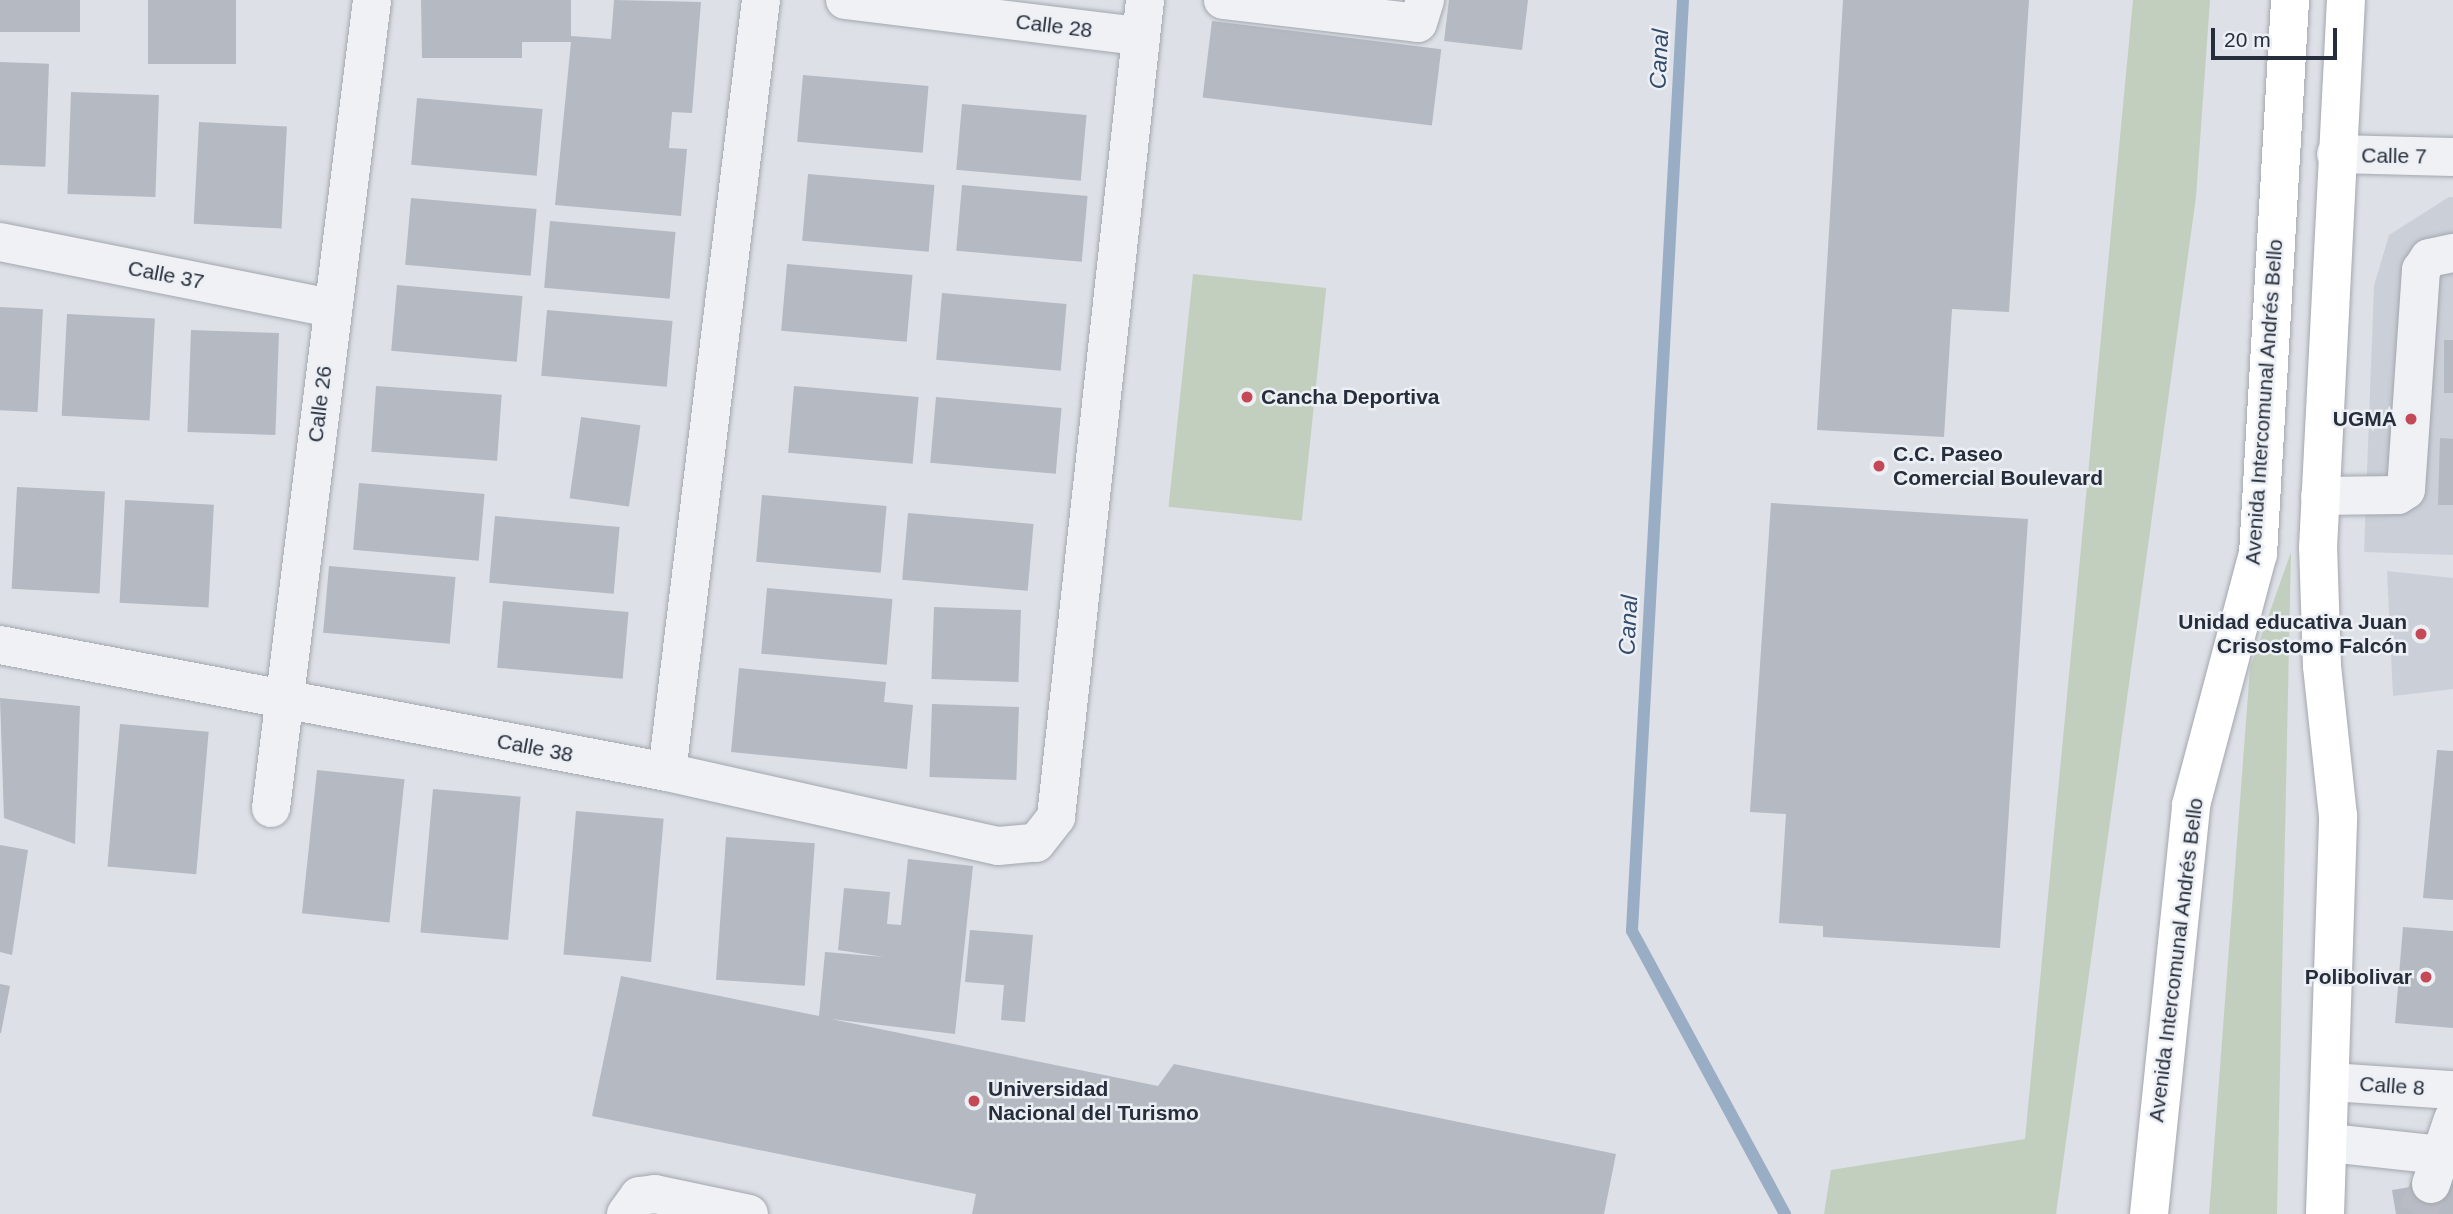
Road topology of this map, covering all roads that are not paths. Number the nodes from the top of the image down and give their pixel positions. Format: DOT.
graph roads {
  1 [pos="372,0"];
  2 [pos="761,0"];
  3 [pos="845,0"];
  4 [pos="1223,0"];
  5 [pos="1425,0"];
  6 [pos="2290,0"];
  7 [pos="2346,0"];
  8 [pos="1142,18"];
  9 [pos="2336,154"];
  10 [pos="2453,157"];
  11 [pos="0,242"];
  12 [pos="2453,253"];
  13 [pos="331,308"];
  14 [pos="2320,496"];
  15 [pos="0,645"];
  16 [pos="284,701"];
  17 [pos="667,772"];
  18 [pos="271,808"];
  19 [pos="2331,1082"];
  20 [pos="2453,1090"];
  21 [pos="2453,1119"];
  22 [pos="2330,1143"];
  23 [pos="2152,1158"];
  24 [pos="626,1214"];
  25 [pos="749,1214"];
  26 [pos="2123,1214"];
  27 [pos="2149,1214"];
  28 [pos="2325,1214"];
  1 -- 13 [label="street, Calle 26"];
  2 -- 17 [label="street"];
  3 -- 8 [label="street, Calle 28"];
  4 -- 5 [label="street"];
  6 -- 23 [label="main road, Avenida Intercomunal Andrés Bello"];
  7 -- 9 [label="main road"];
  8 -- 17 [label="street, Calle 38"];
  9 -- 10 [label="street, Calle 7"];
  9 -- 14 [label="main road"];
  11 -- 13 [label="street, Calle 37"];
  12 -- 14 [label="street"];
  13 -- 16 [label="street, Calle 26"];
  14 -- 19 [label="main road"];
  15 -- 16 [label="street, Calle 38"];
  16 -- 17 [label="street, Calle 38"];
  16 -- 18 [label="street, Calle 26"];
  19 -- 20 [label="street, Calle 8"];
  19 -- 22 [label="main road"];
  21 -- 22 [label="street"];
  22 -- 28 [label="main road"];
  23 -- 26 [label="main road"];
  23 -- 27 [label="main road, Avenida Intercomunal Andrés Bello"];
  24 -- 25 [label="street"];
}
